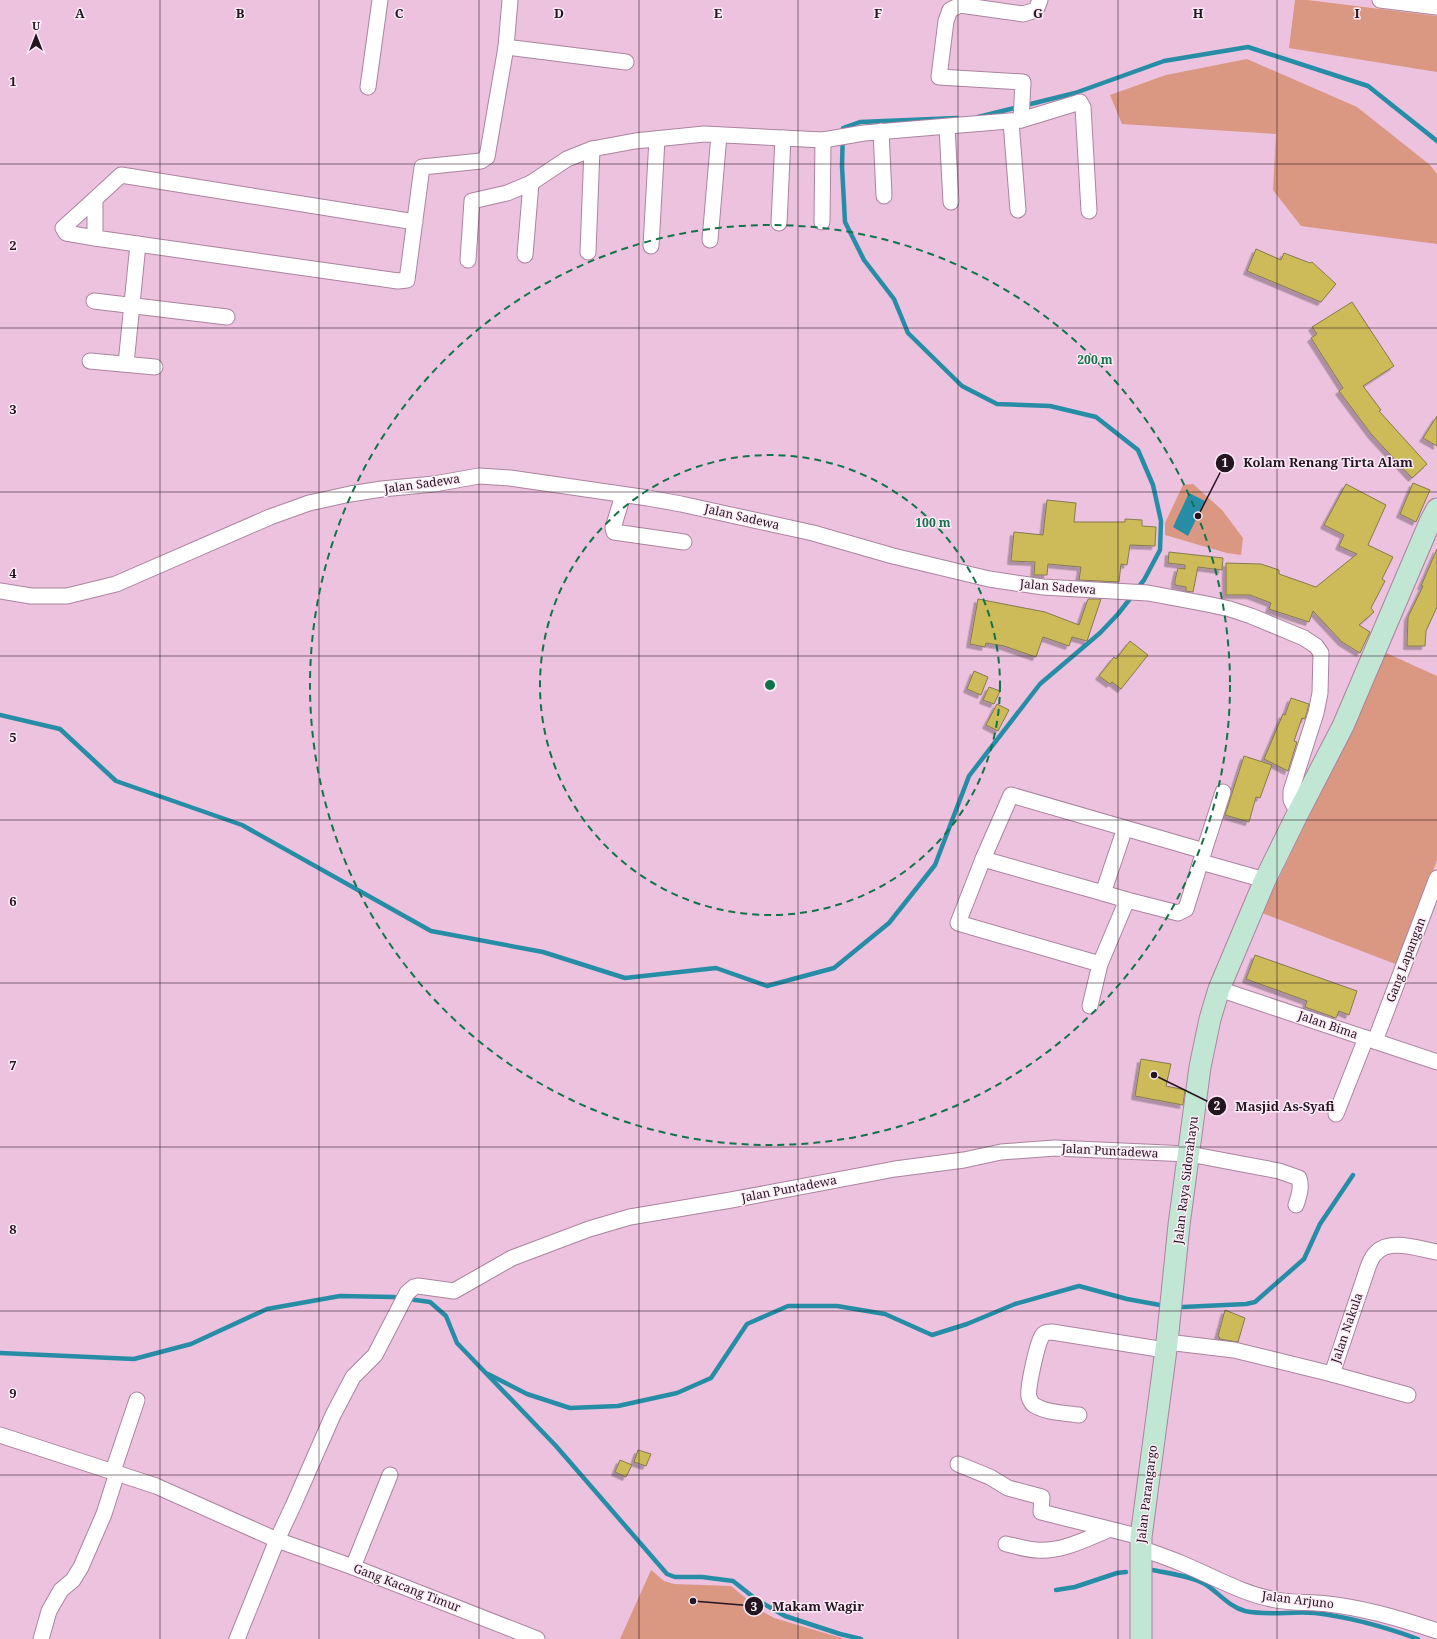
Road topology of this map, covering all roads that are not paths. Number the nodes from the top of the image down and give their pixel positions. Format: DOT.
graph roads {
  1 [pos="380,0"];
  2 [pos="510,0"];
  3 [pos="1040,0"];
  4 [pos="1380,0"];
  5 [pos="1437,7"];
  6 [pos="506,47"];
  7 [pos="626,62"];
  8 [pos="368,87"];
  9 [pos="1018,118"];
  10 [pos="947,127"];
  11 [pos="881,131"];
  12 [pos="719,135"];
  13 [pos="657,138"];
  14 [pos="783,138"];
  15 [pos="828,139"];
  16 [pos="592,149"];
  17 [pos="530,183"];
  18 [pos="884,196"];
  19 [pos="96,199"];
  20 [pos="951,202"];
  21 [pos="1018,210"];
  22 [pos="1089,211"];
  23 [pos="415,222"];
  24 [pos="822,222"];
  25 [pos="779,223"];
  26 [pos="95,238"];
  27 [pos="710,240"];
  28 [pos="138,244"];
  29 [pos="651,246"];
  30 [pos="588,252"];
  31 [pos="525,255"];
  32 [pos="468,260"];
  33 [pos="94,301"];
  34 [pos="131,305"];
  35 [pos="227,317"];
  36 [pos="90,361"];
  37 [pos="126,364"];
  38 [pos="155,367"];
  39 [pos="623,495"];
  40 [pos="1437,510"];
  41 [pos="684,542"];
  42 [pos="0,591"];
  43 [pos="1223,792"];
  44 [pos="1298,813"];
  45 [pos="1125,828"];
  46 [pos="1202,857"];
  47 [pos="983,858"];
  48 [pos="1437,878"];
  49 [pos="1265,880"];
  50 [pos="1103,893"];
  51 [pos="1127,900"];
  52 [pos="1100,964"];
  53 [pos="1218,989"];
  54 [pos="1090,1006"];
  55 [pos="1370,1040"];
  56 [pos="1437,1062"];
  57 [pos="1336,1114"];
  58 [pos="1189,1154"];
  59 [pos="1296,1205"];
  60 [pos="1437,1252"];
  61 [pos="1166,1346"];
  62 [pos="1332,1374"];
  63 [pos="1408,1395"];
  64 [pos="137,1400"];
  65 [pos="1079,1415"];
  66 [pos="0,1435"];
  67 [pos="958,1464"];
  68 [pos="115,1472"];
  69 [pos="390,1475"];
  70 [pos="1108,1530"];
  71 [pos="277,1540"];
  72 [pos="1140,1543"];
  73 [pos="1006,1544"];
  74 [pos="353,1567"];
  75 [pos="1437,1631"];
  76 [pos="41,1639"];
  77 [pos="238,1639"];
  78 [pos="537,1639"];
  79 [pos="1141,1639"];
  1 -- 8 [label="street"];
  2 -- 6 [label="street"];
  3 -- 9 [label="street"];
  4 -- 5 [label="street"];
  6 -- 7 [label="street"];
  6 -- 23 [label="street"];
  9 -- 10 [label="street"];
  9 -- 21 [label="street"];
  9 -- 22 [label="street"];
  10 -- 11 [label="street"];
  10 -- 20 [label="street"];
  11 -- 15 [label="street"];
  11 -- 18 [label="street"];
  12 -- 13 [label="street"];
  12 -- 14 [label="street"];
  12 -- 27 [label="street"];
  13 -- 16 [label="street"];
  13 -- 29 [label="street"];
  14 -- 15 [label="street"];
  14 -- 25 [label="street"];
  15 -- 24 [label="street"];
  16 -- 17 [label="street"];
  16 -- 30 [label="street"];
  17 -- 31 [label="street"];
  17 -- 32 [label="street"];
  19 -- 23 [label="street"];
  19 -- 26 [label="street"];
  19 -- 26 [label="street"];
  23 -- 28 [label="street"];
  26 -- 28 [label="street"];
  28 -- 34 [label="street"];
  33 -- 34 [label="street"];
  34 -- 35 [label="street"];
  34 -- 37 [label="street"];
  36 -- 37 [label="street"];
  37 -- 38 [label="street"];
  39 -- 41 [label="street"];
  39 -- 42 [label="street, Jalan Sadewa"];
  39 -- 44 [label="street, Jalan Sadewa"];
  40 -- 44 [label="main road, Jalan Raya Sidorahayu"];
  43 -- 46 [label="street"];
  44 -- 49 [label="main road, Jalan Raya Sidorahayu"];
  45 -- 46 [label="street"];
  45 -- 47 [label="street"];
  45 -- 50 [label="street"];
  46 -- 49 [label="street"];
  46 -- 51 [label="street"];
  47 -- 50 [label="street"];
  47 -- 52 [label="street"];
  48 -- 55 [label="street, Gang Lapangan"];
  49 -- 53 [label="main road, Jalan Raya Sidorahayu"];
  50 -- 51 [label="street"];
  51 -- 52 [label="street"];
  52 -- 54 [label="street"];
  53 -- 55 [label="street, Jalan Bima"];
  53 -- 58 [label="main road, Jalan Raya Sidorahayu"];
  55 -- 56 [label="street, Jalan Bima"];
  55 -- 57 [label="street, Gang Lapangan"];
  58 -- 59 [label="street, Jalan Puntadewa"];
  58 -- 61 [label="main road, Jalan Raya Sidorahayu"];
  58 -- 71 [label="street, Jalan Puntadewa"];
  60 -- 62 [label="street, Jalan Nakula"];
  61 -- 62 [label="street, Jalan Nakula"];
  61 -- 65 [label="street, Jalan Nakula"];
  61 -- 72 [label="main road, Jalan Parangargo"];
  62 -- 63 [label="street"];
  64 -- 68 [label="street"];
  66 -- 68 [label="street, Gang Kacang Timur"];
  67 -- 70 [label="street, Jalan Arjuno"];
  68 -- 71 [label="street, Gang Kacang Timur"];
  68 -- 76 [label="street"];
  69 -- 74 [label="street"];
  70 -- 72 [label="street, Jalan Arjuno"];
  70 -- 73 [label="street"];
  71 -- 74 [label="street, Gang Kacang Timur"];
  71 -- 77 [label="street"];
  72 -- 75 [label="street, Jalan Arjuno"];
  72 -- 79 [label="main road, Jalan Parangargo"];
  74 -- 78 [label="street, Gang Kacang Timur"];
}
